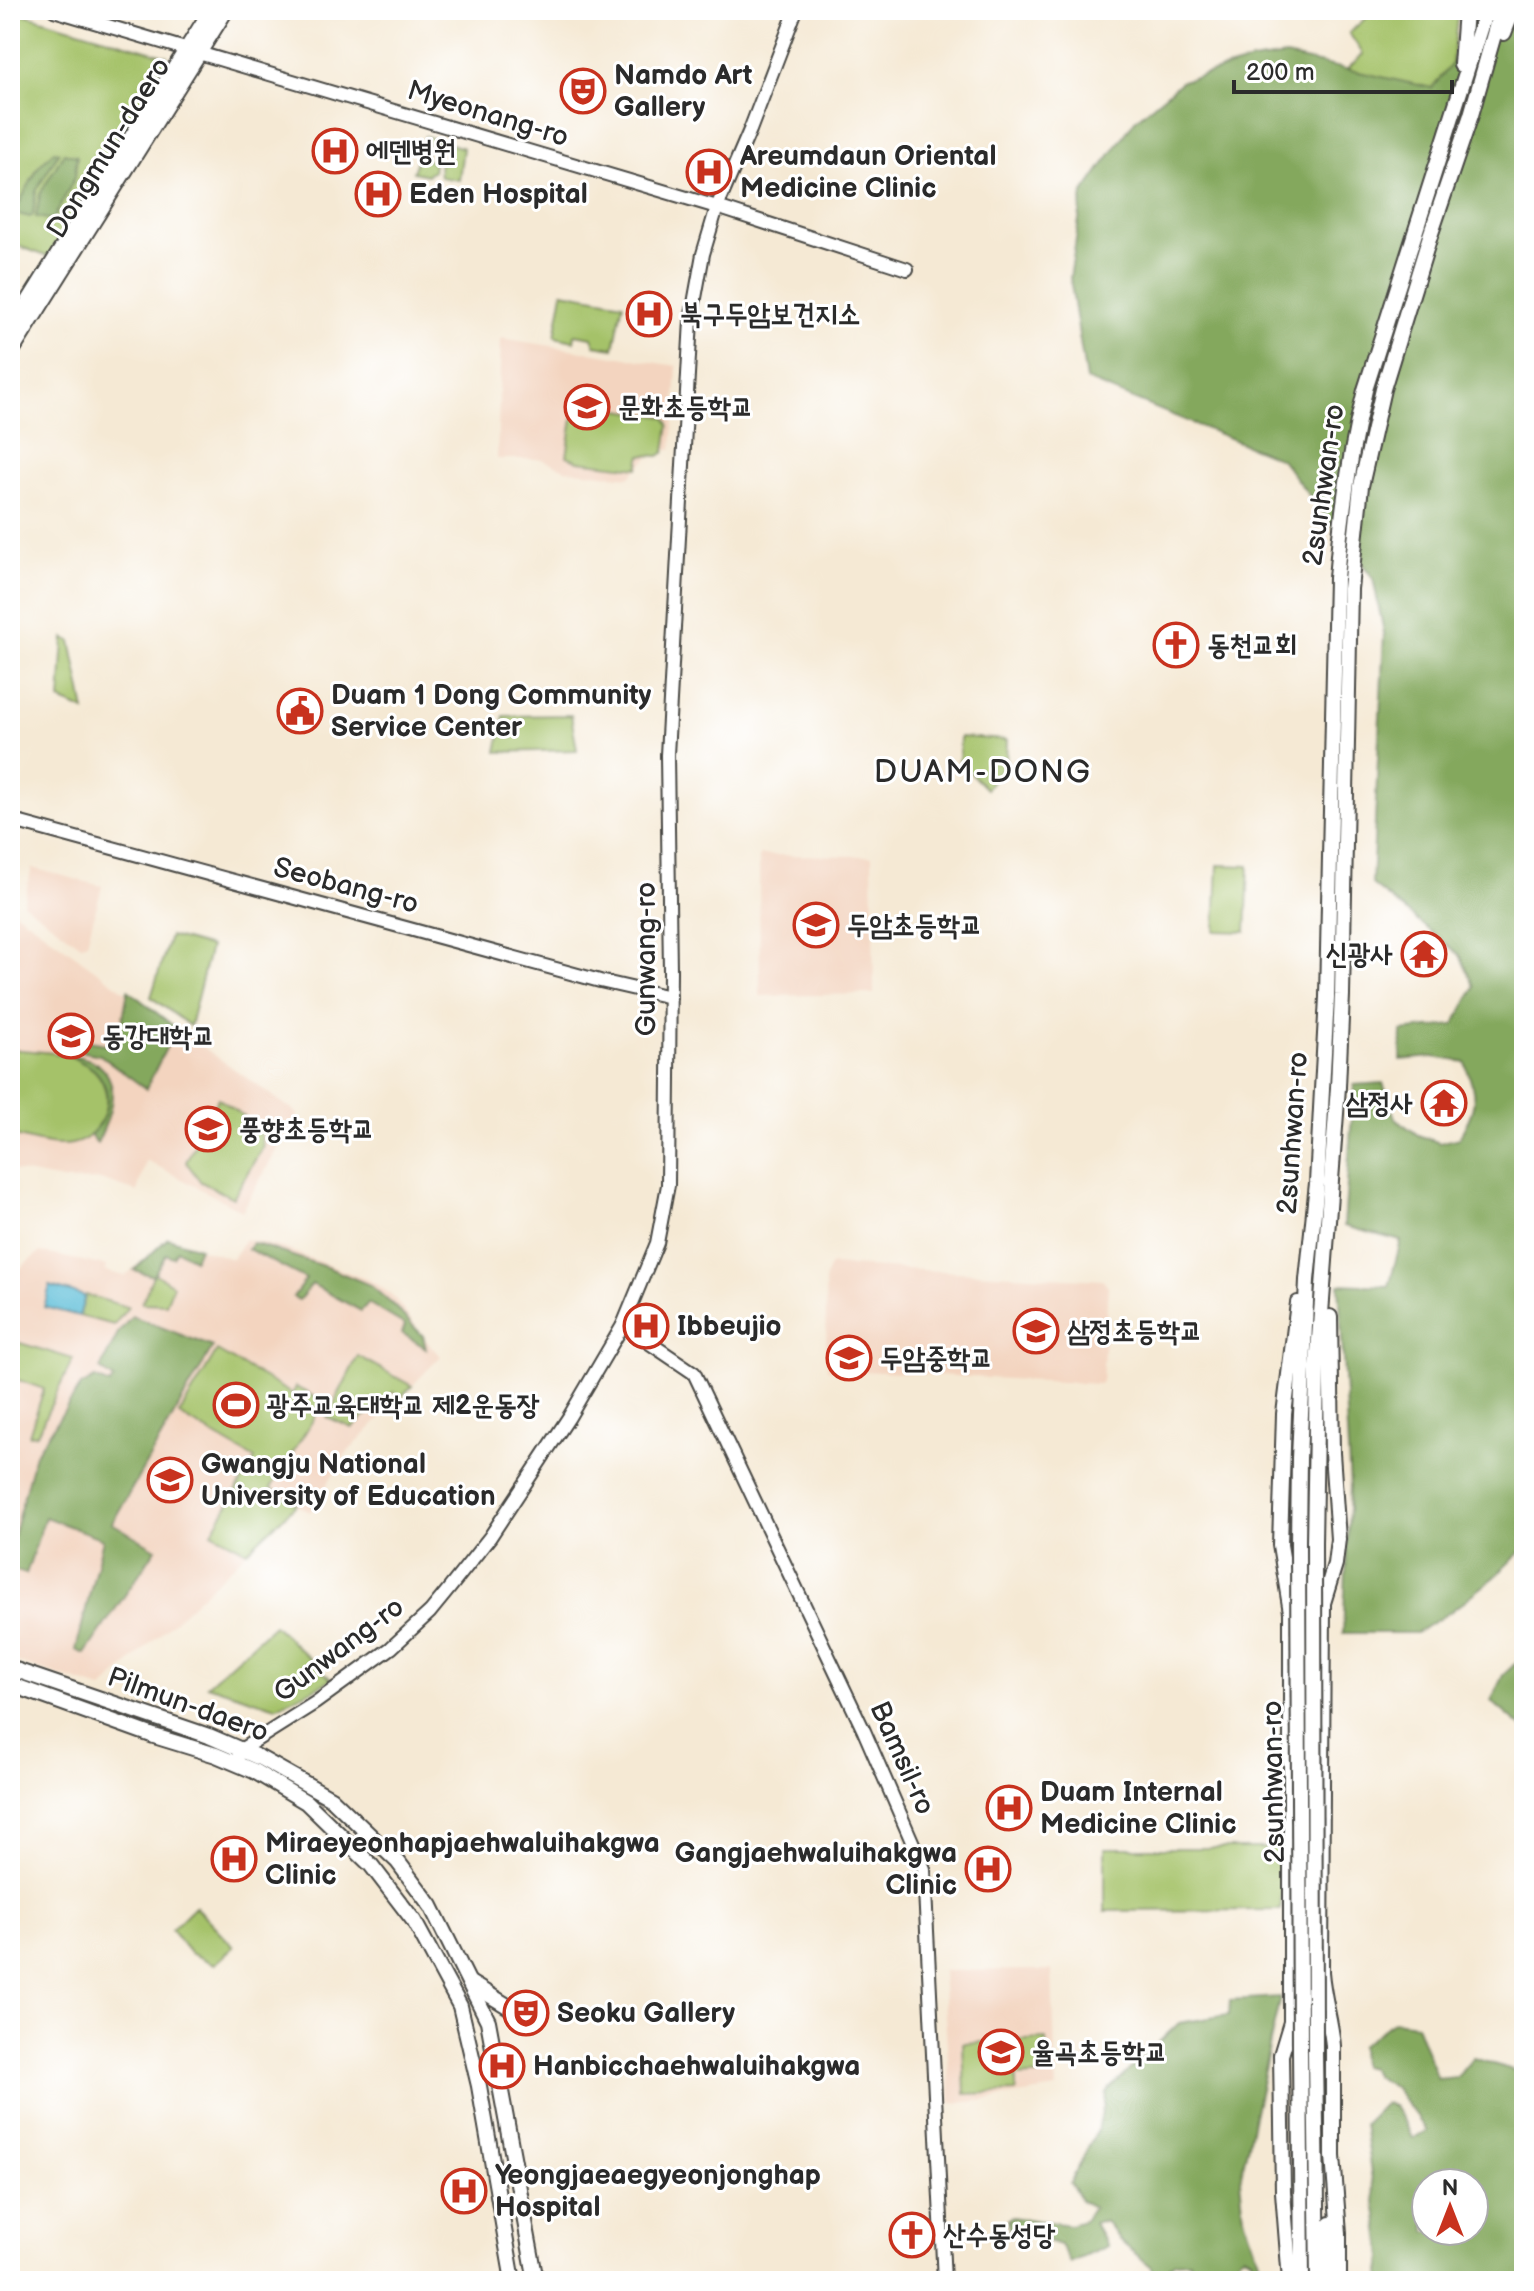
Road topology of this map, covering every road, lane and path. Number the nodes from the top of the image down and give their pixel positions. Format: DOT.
graph roads {
  1 [pos="54,10"];
  2 [pos="211,10"];
  3 [pos="226,10"];
  4 [pos="796,10"];
  5 [pos="1465,10"];
  6 [pos="1486,10"];
  7 [pos="1501,10"];
  8 [pos="1513,10"];
  9 [pos="193,51"];
  10 [pos="1460,87"];
  11 [pos="1471,115"];
  12 [pos="717,207"];
  13 [pos="907,269"];
  14 [pos="10,331"];
  15 [pos="10,354"];
  16 [pos="1342,635"];
  17 [pos="10,820"];
  18 [pos="670,997"];
  19 [pos="1332,1064"];
  20 [pos="1327,1253"];
  21 [pos="1307,1280"];
  22 [pos="623,1325"];
  23 [pos="1306,1544"];
  24 [pos="1329,1581"];
  25 [pos="1288,1587"];
  26 [pos="1290,1605"];
  27 [pos="10,1668"];
  28 [pos="10,1684"];
  29 [pos="1292,1728"];
  30 [pos="239,1756"];
  31 [pos="1306,1764"];
  32 [pos="1306,1783"];
  33 [pos="1290,1817"];
  34 [pos="1309,1909"];
  35 [pos="1321,1954"];
  36 [pos="470,1983"];
  37 [pos="514,2010"];
  38 [pos="1329,2017"];
  39 [pos="1289,2030"];
  40 [pos="1333,2046"];
  41 [pos="1308,2050"];
  42 [pos="1333,2156"];
  43 [pos="513,2281"];
  44 [pos="536,2281"];
  45 [pos="944,2281"];
  46 [pos="1290,2281"];
  47 [pos="1302,2281"];
  48 [pos="1318,2281"];
  49 [pos="1328,2281"];
  50 [pos="1339,2281"];
  1 -- 9 [label="main road, Myeonang-ro"];
  2 -- 9 [label="main road, Dongmun-daero"];
  3 -- 9 [label="main road, Dongmun-daero"];
  4 -- 12 [label="main road, Gunwang-ro"];
  5 -- 10 [label="main road"];
  6 -- 10 [label="main road, 2sunhwan-ro"];
  7 -- 11 [label="main road, 2sunhwan-ro"];
  8 -- 11 [label="main road"];
  9 -- 12 [label="main road, Myeonang-ro"];
  9 -- 14 [label="main road, Dongmun-daero"];
  9 -- 15 [label="main road, Dongmun-daero"];
  10 -- 16 [label="main road, 2sunhwan-ro"];
  11 -- 16 [label="main road, 2sunhwan-ro"];
  12 -- 13 [label="main road, Myeonang-ro"];
  12 -- 18 [label="main road, Gunwang-ro"];
  16 -- 19 [label="main road, 2sunhwan-ro"];
  17 -- 18 [label="main road, Seobang-ro"];
  18 -- 22 [label="main road, Gunwang-ro"];
  19 -- 20 [label="main road, 2sunhwan-ro"];
  19 -- 21 [label="main road, 2sunhwan-ro"];
  20 -- 23 [label="main road, 2sunhwan-ro"];
  20 -- 24 [label="main road"];
  21 -- 23 [label="main road, 2sunhwan-ro"];
  21 -- 25 [label="main road"];
  22 -- 30 [label="main road, Gunwang-ro"];
  22 -- 45 [label="main road, Bamsil-ro"];
  23 -- 41 [label="main road, 2sunhwan-ro, bridge"];
  24 -- 25 [label="main road"];
  24 -- 35 [label="main road"];
  25 -- 26 [label="main road"];
  26 -- 29 [label="main road"];
  26 -- 31 [label="main road"];
  27 -- 30 [label="main road, Pilmun-daero"];
  28 -- 30 [label="main road, Pilmun-daero"];
  29 -- 31 [label="main road"];
  29 -- 33 [label="main road"];
  30 -- 36 [label="main road, Pilmun-daero"];
  30 -- 43 [label="main road, Pilmun-daero"];
  31 -- 32 [label="main road"];
  32 -- 33 [label="main road"];
  32 -- 34 [label="main road"];
  33 -- 39 [label="main road"];
  34 -- 35 [label="main road"];
  34 -- 38 [label="main road"];
  35 -- 38 [label="main road"];
  36 -- 37 [label="main road"];
  36 -- 44 [label="main road, Pilmun-daero"];
  38 -- 40 [label="main road"];
  39 -- 40 [label="main road"];
  39 -- 46 [label="main road"];
  40 -- 42 [label="main road"];
  41 -- 47 [label="main road, 2sunhwan-ro"];
  41 -- 48 [label="main road, 2sunhwan-ro"];
  42 -- 49 [label="main road"];
  42 -- 50 [label="main road"];
}
